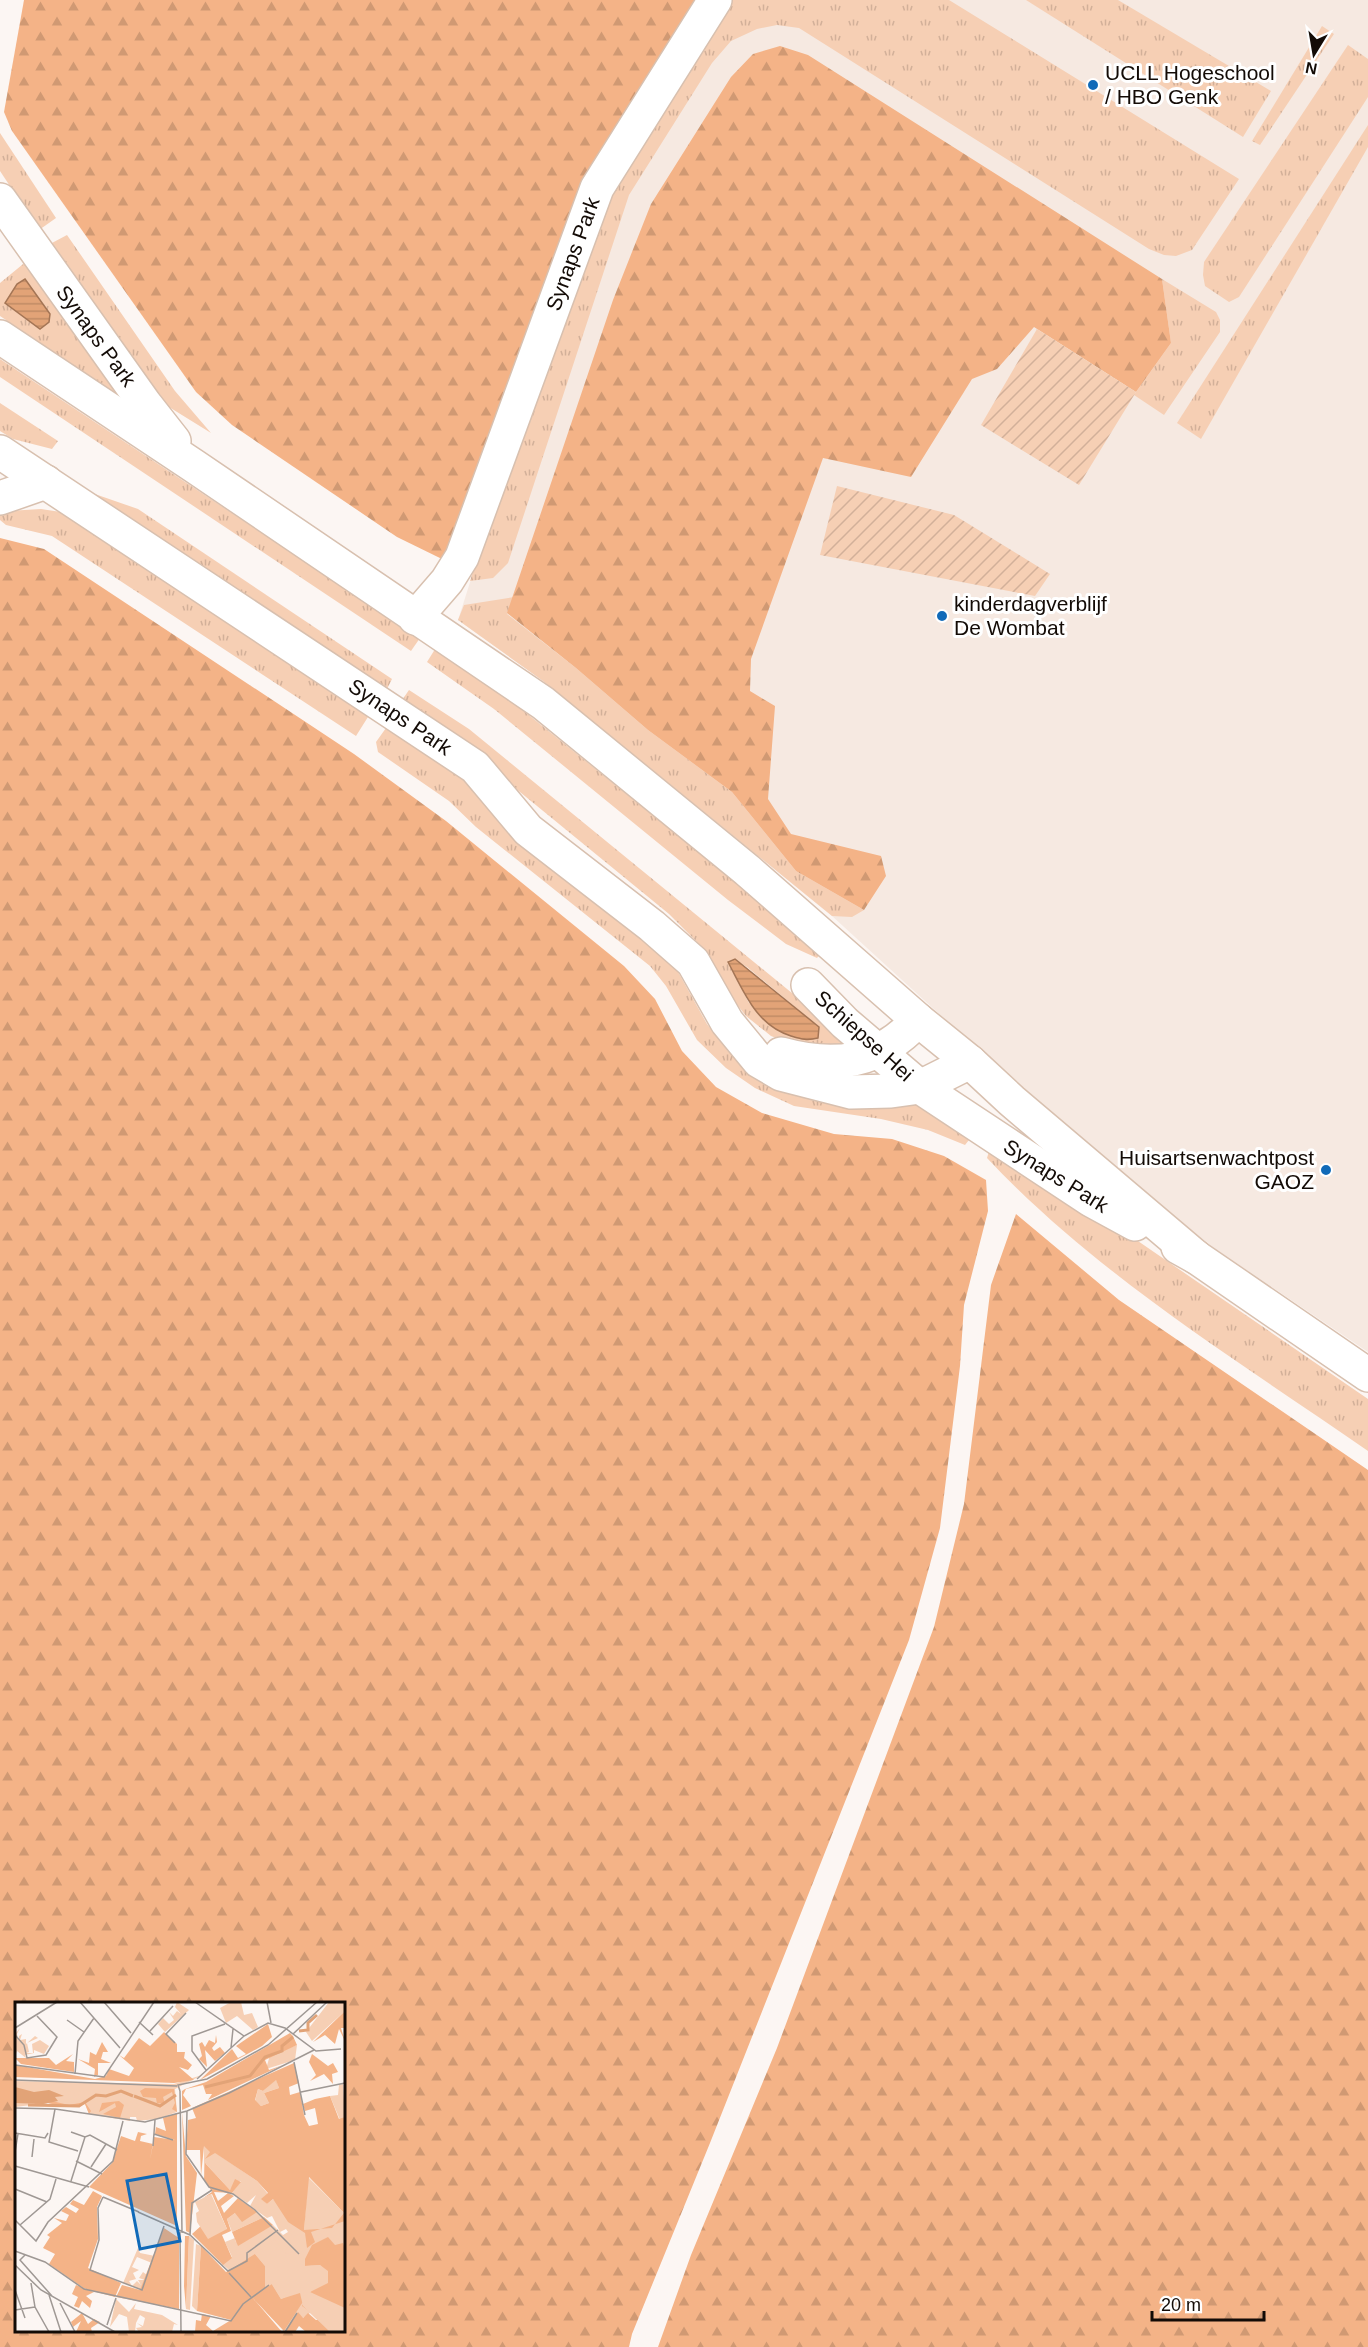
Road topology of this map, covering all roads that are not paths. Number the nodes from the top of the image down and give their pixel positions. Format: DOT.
graph roads {
  1 [pos="715,0"];
  2 [pos="0,200"];
  3 [pos="0,337"];
  4 [pos="0,452"];
  5 [pos="194,466"];
  6 [pos="46,482"];
  7 [pos="0,498"];
  8 [pos="416,618"];
  9 [pos="808,985"];
  10 [pos="918,1020"];
  11 [pos="745,1043"];
  12 [pos="879,1052"];
  13 [pos="970,1062"];
  14 [pos="920,1087"];
  15 [pos="1196,1257"];
  16 [pos="1368,1375"];
  1 -- 8 [label="street, Synaps Park"];
  2 -- 5 [label="street, Synaps Park"];
  3 -- 5 [label="street, Synaps Park"];
  4 -- 6 [label="street, Synaps Park"];
  5 -- 8 [label="street, Synaps Park"];
  6 -- 7 [label="street"];
  6 -- 11 [label="street, Synaps Park"];
  8 -- 10 [label="street, Synaps Park"];
  9 -- 12 [label="street, Schiepse Hei"];
  10 -- 12 [label="street"];
  10 -- 13 [label="street, Synaps Park"];
  11 -- 12 [label="street"];
  11 -- 14 [label="street, Synaps Park"];
  12 -- 14 [label="street, Schiepse Hei"];
  13 -- 14 [label="street, Synaps Park"];
  13 -- 15 [label="street, Synaps Park"];
  14 -- 15 [label="street, Synaps Park"];
  15 -- 16 [label="street, Synaps Park"];
}
